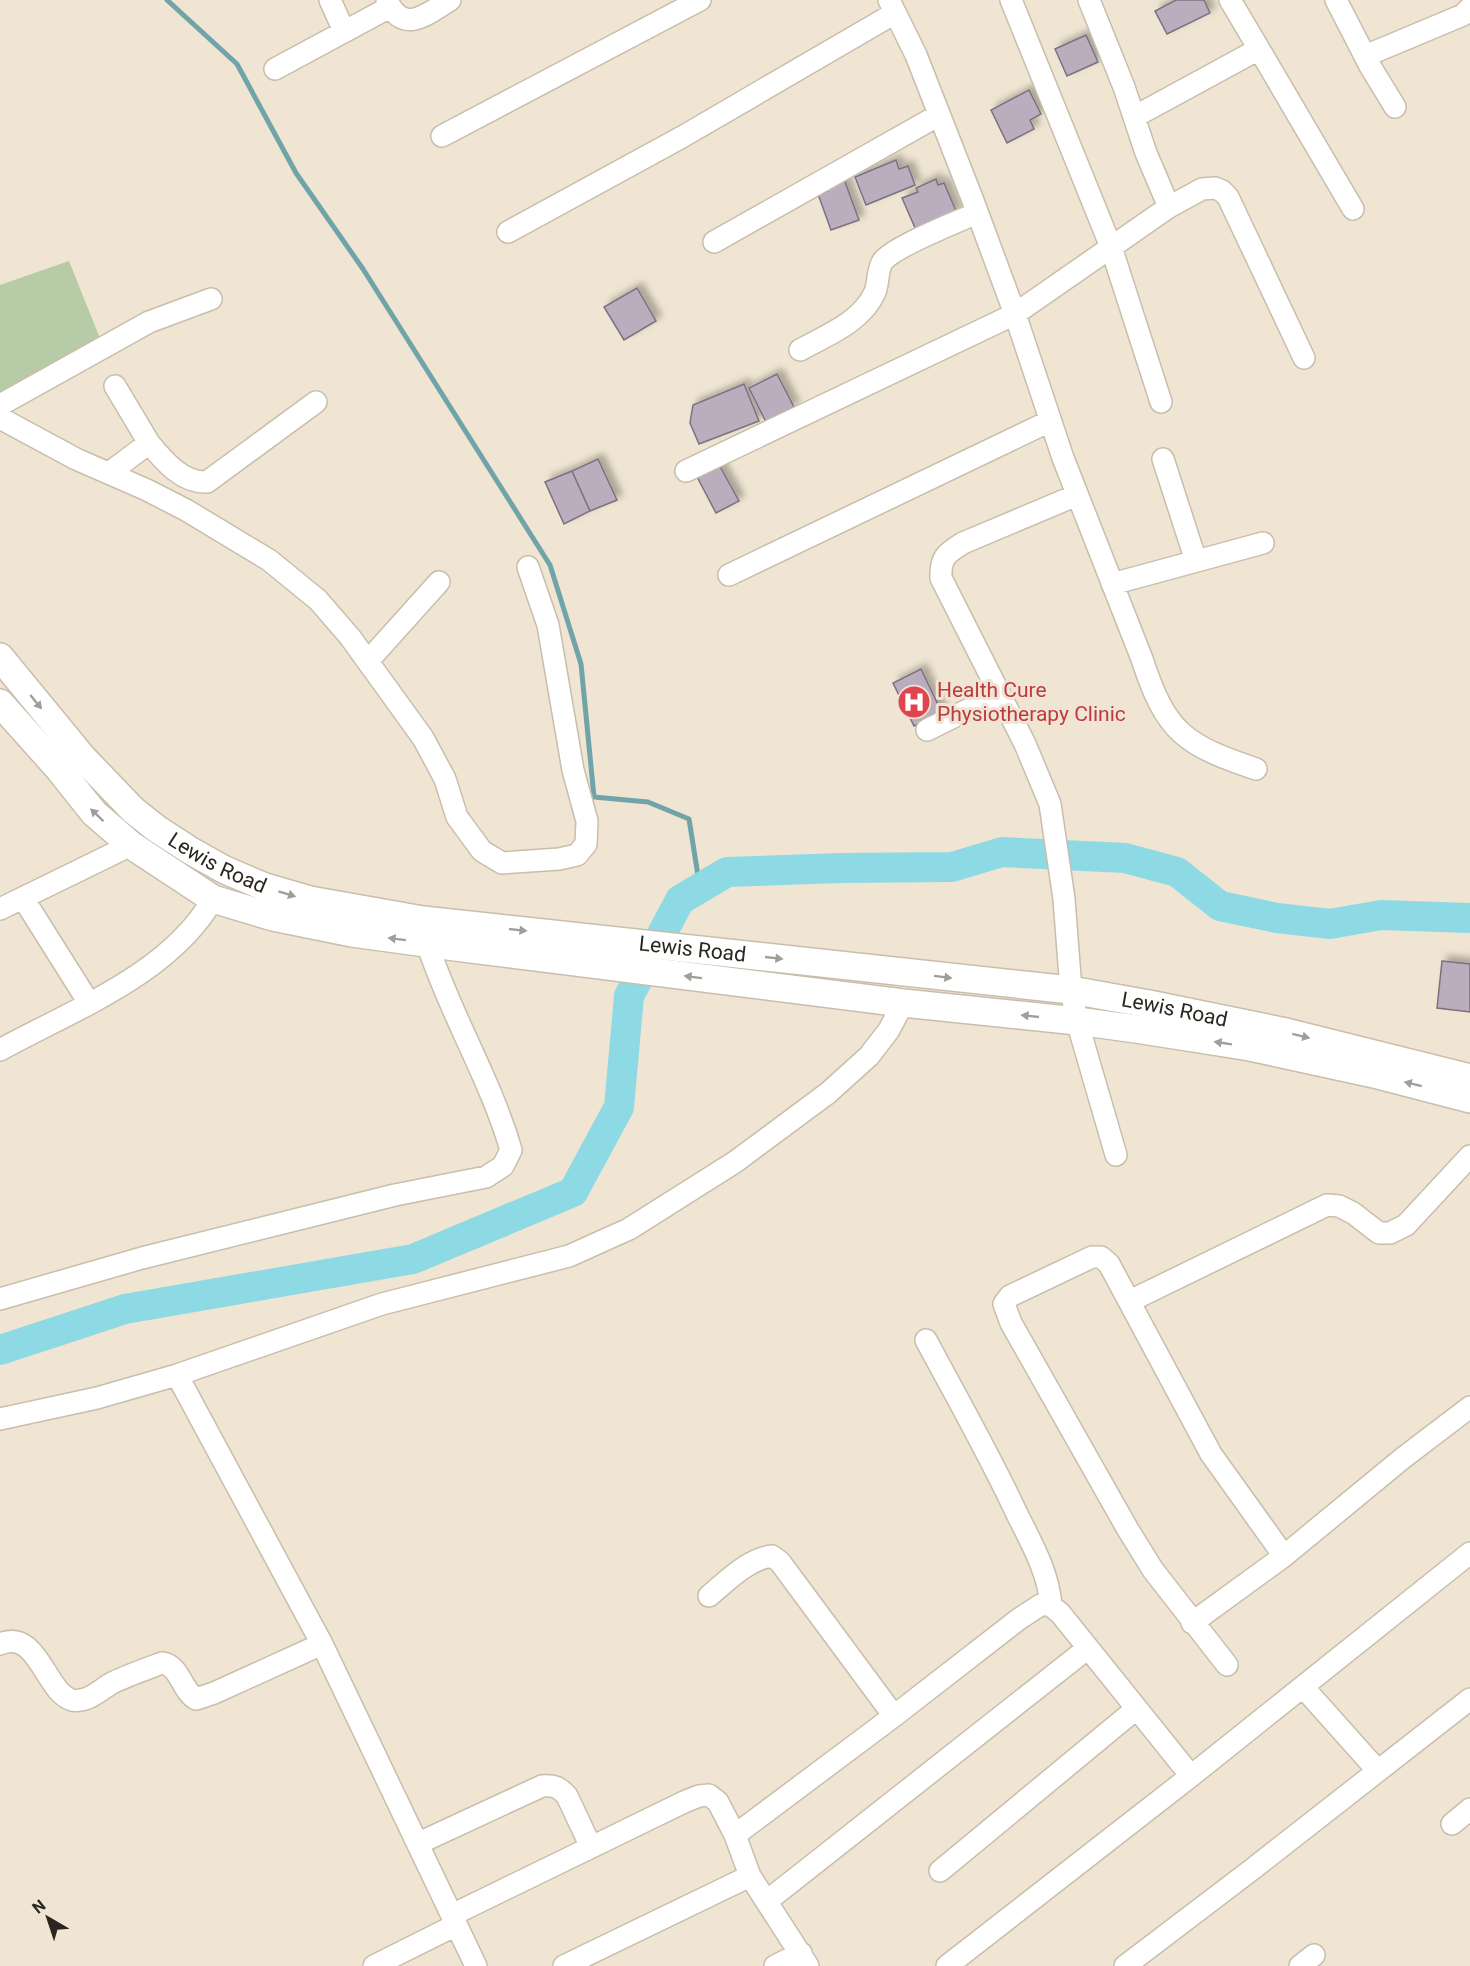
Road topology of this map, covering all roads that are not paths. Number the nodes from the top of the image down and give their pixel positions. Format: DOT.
graph roads {
  1 [pos="330,0"];
  2 [pos="450,0"];
  3 [pos="700,0"];
  4 [pos="1089,0"];
  5 [pos="1230,0"];
  6 [pos="1336,0"];
  7 [pos="1018,2"];
  8 [pos="388,3"];
  9 [pos="892,7"];
  10 [pos="1470,8"];
  11 [pos="344,31"];
  12 [pos="1259,49"];
  13 [pos="1365,56"];
  14 [pos="275,69"];
  15 [pos="1395,107"];
  16 [pos="939,115"];
  17 [pos="1134,117"];
  18 [pos="442,136"];
  19 [pos="1169,207"];
  20 [pos="1353,209"];
  21 [pos="977,213"];
  22 [pos="507,232"];
  23 [pos="714,242"];
  24 [pos="1111,247"];
  25 [pos="211,299"];
  26 [pos="1015,314"];
  27 [pos="800,350"];
  28 [pos="1304,358"];
  29 [pos="115,386"];
  30 [pos="315,402"];
  31 [pos="1161,402"];
  32 [pos="0,405"];
  33 [pos="0,418"];
  34 [pos="1050,420"];
  35 [pos="149,443"];
  36 [pos="1163,459"];
  37 [pos="686,471"];
  38 [pos="109,473"];
  39 [pos="1077,495"];
  40 [pos="1263,543"];
  41 [pos="1196,561"];
  42 [pos="528,567"];
  43 [pos="729,575"];
  44 [pos="439,582"];
  45 [pos="1113,584"];
  46 [pos="0,657"];
  47 [pos="368,661"];
  48 [pos="1000,694"];
  49 [pos="0,703"];
  50 [pos="927,730"];
  51 [pos="1256,769"];
  52 [pos="175,840"];
  53 [pos="131,845"];
  54 [pos="157,863"];
  55 [pos="23,898"];
  56 [pos="213,899"];
  57 [pos="0,909"];
  58 [pos="458,935"];
  59 [pos="427,943"];
  60 [pos="1071,990"];
  61 [pos="89,1003"];
  62 [pos="903,1003"];
  63 [pos="1077,1021"];
  64 [pos="0,1050"];
  65 [pos="1470,1078"];
  66 [pos="1470,1099"];
  67 [pos="1116,1155"];
  68 [pos="1470,1156"];
  69 [pos="0,1299"];
  70 [pos="1130,1301"];
  71 [pos="926,1340"];
  72 [pos="177,1375"];
  73 [pos="1470,1407"];
  74 [pos="0,1419"];
  75 [pos="1470,1553"];
  76 [pos="1284,1556"];
  77 [pos="709,1596"];
  78 [pos="1051,1606"];
  79 [pos="1192,1623"];
  80 [pos="0,1644"];
  81 [pos="322,1644"];
  82 [pos="1088,1648"];
  83 [pos="1227,1665"];
  84 [pos="1303,1687"];
  85 [pos="1470,1699"];
  86 [pos="1136,1709"];
  87 [pos="894,1716"];
  88 [pos="1378,1771"];
  89 [pos="1191,1776"];
  90 [pos="1470,1809"];
  91 [pos="1452,1824"];
  92 [pos="735,1835"];
  93 [pos="418,1843"];
  94 [pos="591,1847"];
  95 [pos="940,1870"];
  96 [pos="750,1876"];
  97 [pos="767,1901"];
  98 [pos="454,1920"];
  99 [pos="804,1960"];
  100 [pos="374,1966"];
  101 [pos="476,1966"];
  102 [pos="564,1966"];
  103 [pos="775,1966"];
  104 [pos="947,1966"];
  105 [pos="1125,1966"];
  1 -- 11 [label="street"];
  2 -- 8 [label="street"];
  3 -- 18 [label="street"];
  4 -- 17 [label="street"];
  5 -- 12 [label="street"];
  6 -- 13 [label="street"];
  7 -- 24 [label="street"];
  8 -- 11 [label="street"];
  9 -- 16 [label="street"];
  9 -- 22 [label="street"];
  10 -- 13 [label="street"];
  11 -- 14 [label="street"];
  12 -- 17 [label="street"];
  12 -- 20 [label="street"];
  13 -- 15 [label="street"];
  16 -- 21 [label="street"];
  16 -- 23 [label="street"];
  17 -- 19 [label="street"];
  19 -- 24 [label="street"];
  19 -- 28 [label="street"];
  21 -- 26 [label="street"];
  21 -- 27 [label="street"];
  24 -- 26 [label="street"];
  24 -- 31 [label="street"];
  25 -- 32 [label="street"];
  26 -- 34 [label="street"];
  26 -- 37 [label="street"];
  29 -- 35 [label="street"];
  30 -- 35 [label="street"];
  33 -- 38 [label="street"];
  34 -- 39 [label="street"];
  34 -- 43 [label="street"];
  35 -- 38 [label="street"];
  36 -- 41 [label="street"];
  38 -- 47 [label="street"];
  39 -- 45 [label="street"];
  39 -- 48 [label="street"];
  40 -- 41 [label="street"];
  41 -- 45 [label="street"];
  42 -- 47 [label="street"];
  44 -- 47 [label="street"];
  45 -- 51 [label="street"];
  46 -- 52 [label="main road, Lewis Road, one-way"];
  48 -- 50 [label="street"];
  48 -- 60 [label="street"];
  53 -- 49 [label="main road, Lewis Road, one-way"];
  52 -- 54 [label="main road"];
  52 -- 58 [label="main road, Lewis Road, one-way"];
  53 -- 54 [label="main road, Lewis Road"];
  53 -- 55 [label="street"];
  54 -- 56 [label="main road, Lewis Road"];
  55 -- 57 [label="street"];
  55 -- 61 [label="street"];
  59 -- 56 [label="main road, Lewis Road, one-way"];
  56 -- 61 [label="street"];
  58 -- 59 [label="main road, Lewis Road"];
  58 -- 60 [label="main road, Lewis Road, one-way"];
  62 -- 58 [label="main road, Lewis Road, one-way"];
  59 -- 69 [label="street"];
  60 -- 63 [label="street"];
  60 -- 65 [label="main road, Lewis Road, one-way"];
  61 -- 64 [label="street"];
  63 -- 62 [label="main road, Lewis Road, one-way"];
  62 -- 72 [label="street"];
  66 -- 63 [label="main road, Lewis Road, one-way"];
  63 -- 67 [label="street"];
  68 -- 70 [label="street"];
  70 -- 76 [label="street"];
  70 -- 79 [label="street"];
  71 -- 78 [label="street"];
  72 -- 74 [label="street"];
  72 -- 81 [label="street"];
  73 -- 76 [label="street"];
  75 -- 84 [label="street"];
  76 -- 79 [label="street"];
  77 -- 87 [label="street"];
  78 -- 82 [label="street"];
  78 -- 87 [label="street"];
  79 -- 83 [label="street"];
  80 -- 81 [label="street"];
  81 -- 93 [label="street"];
  82 -- 86 [label="street"];
  82 -- 97 [label="street"];
  84 -- 88 [label="street"];
  84 -- 89 [label="street"];
  85 -- 88 [label="street"];
  86 -- 89 [label="street"];
  86 -- 95 [label="street"];
  87 -- 92 [label="street"];
  88 -- 105 [label="street"];
  89 -- 104 [label="street"];
  90 -- 91 [label="street"];
  92 -- 94 [label="street"];
  92 -- 96 [label="street"];
  93 -- 94 [label="street"];
  93 -- 98 [label="street"];
  94 -- 98 [label="street"];
  96 -- 97 [label="street"];
  96 -- 102 [label="street"];
  97 -- 99 [label="street"];
  98 -- 100 [label="street"];
  98 -- 101 [label="street"];
  99 -- 103 [label="street"];
}
